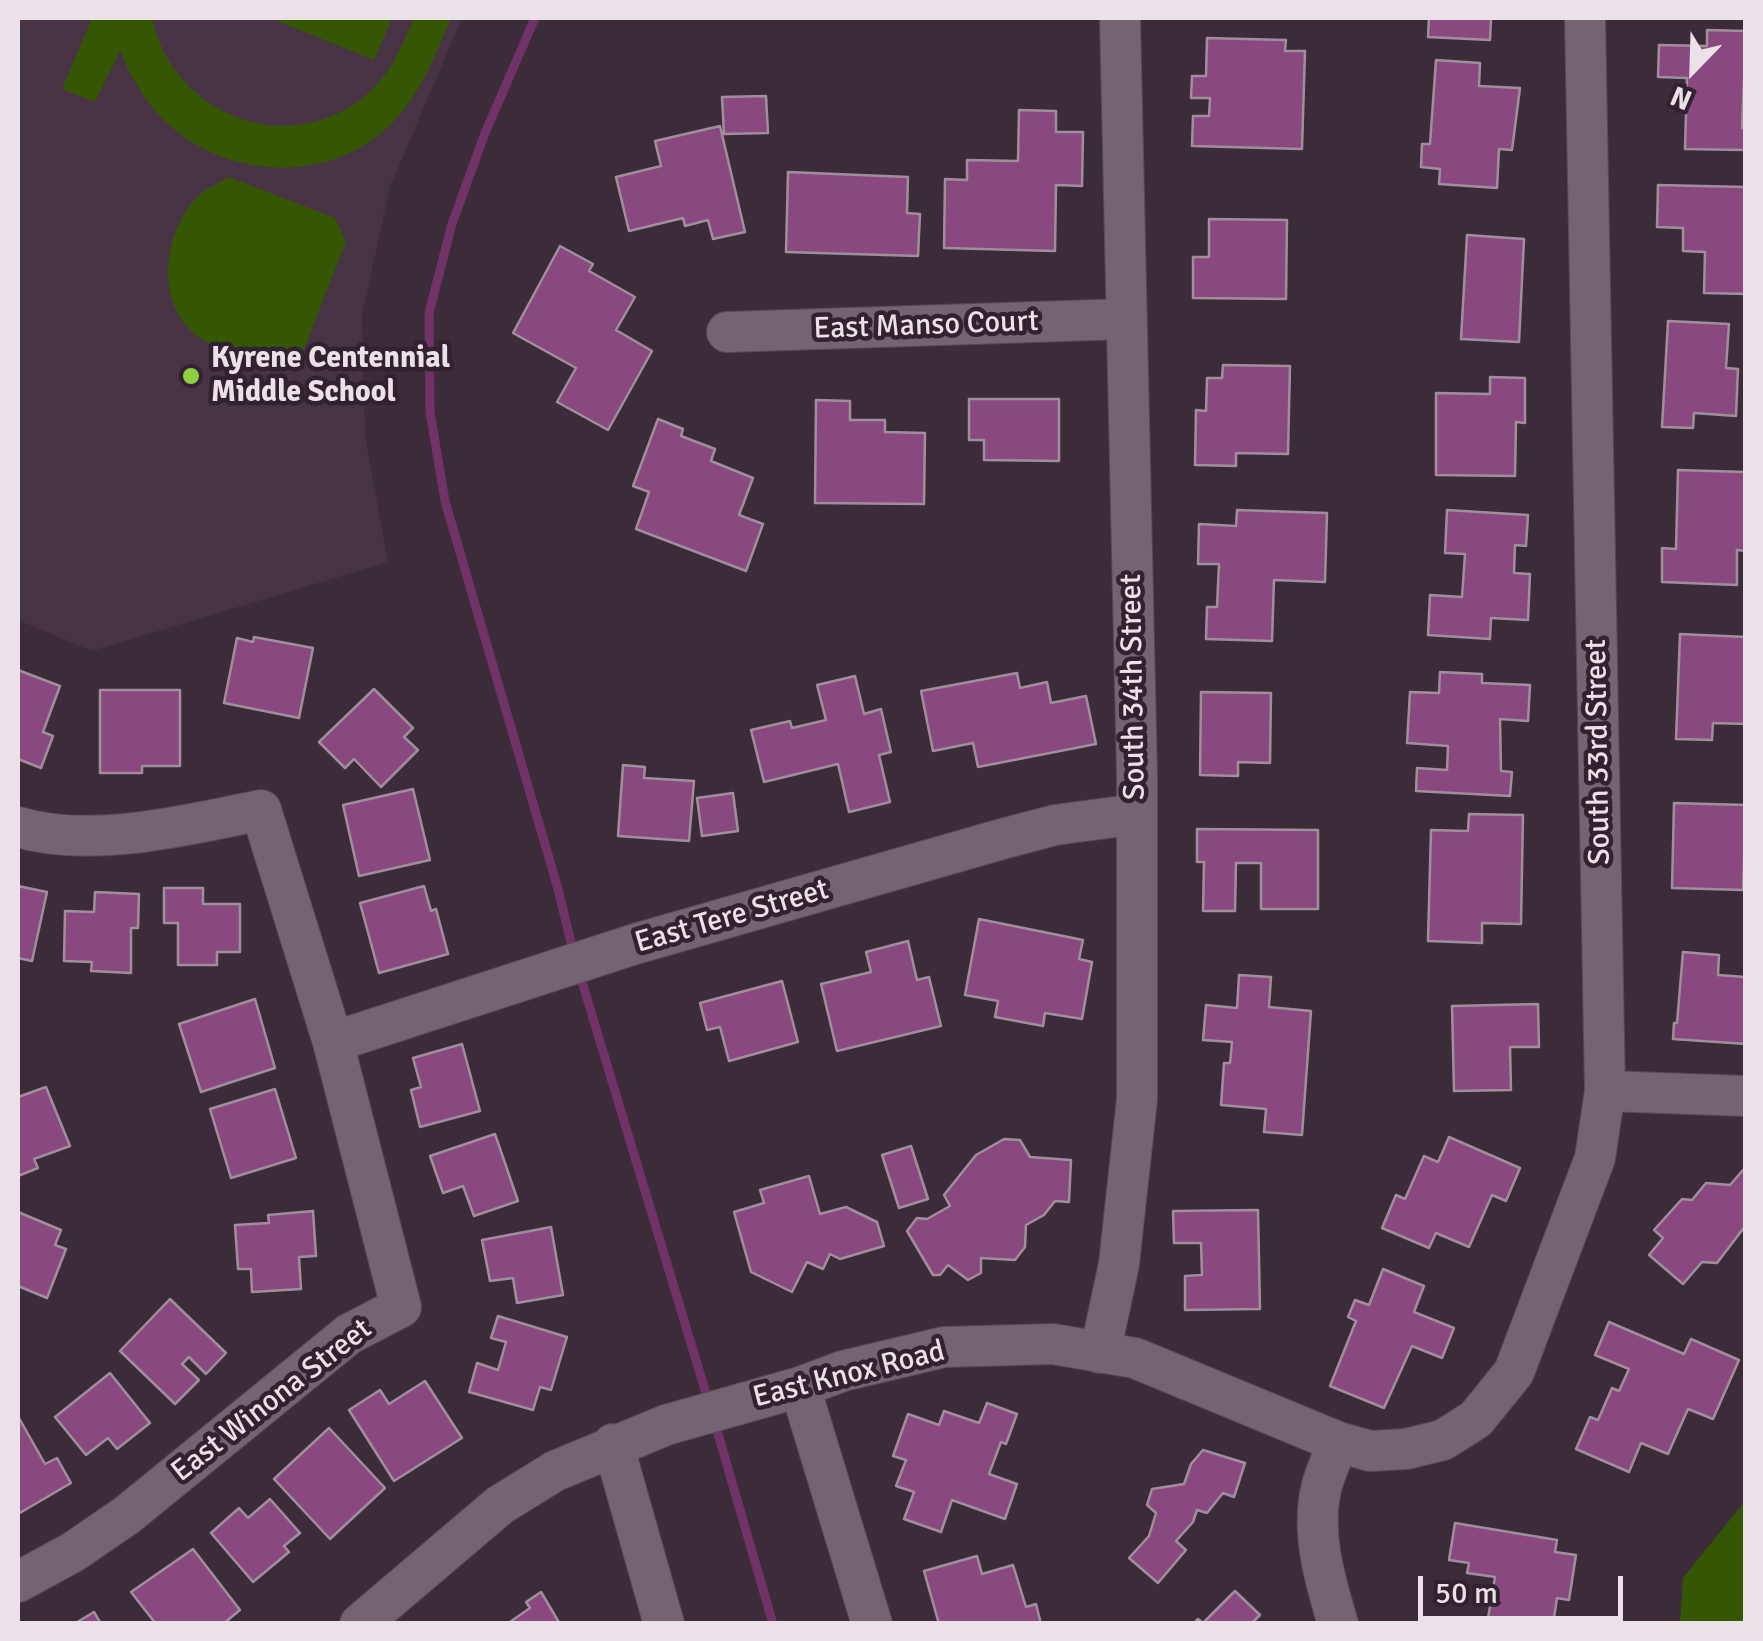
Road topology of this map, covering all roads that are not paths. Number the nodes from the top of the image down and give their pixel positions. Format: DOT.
graph roads {
  1 [pos="1120,18"];
  2 [pos="1585,18"];
  3 [pos="1126,320"];
  4 [pos="727,332"];
  5 [pos="1137,814"];
  6 [pos="18,827"];
  7 [pos="333,1042"];
  8 [pos="1606,1091"];
  9 [pos="1746,1096"];
  10 [pos="1100,1352"];
  11 [pos="800,1387"];
  12 [pos="1443,1440"];
  13 [pos="1338,1442"];
  14 [pos="614,1444"];
  15 [pos="18,1582"];
  16 [pos="360,1624"];
  17 [pos="664,1624"];
  18 [pos="872,1624"];
  19 [pos="1338,1624"];
  1 -- 3 [label="street, South 34th Street"];
  2 -- 8 [label="street, South 33rd Street"];
  3 -- 4 [label="street, East Manso Court"];
  3 -- 5 [label="street, South 34th Street"];
  5 -- 7 [label="street, East Tere Street"];
  5 -- 10 [label="street, South 34th Street"];
  6 -- 7 [label="street"];
  7 -- 15 [label="street, East Winona Street"];
  8 -- 9 [label="street"];
  8 -- 12 [label="street, South 33rd Street"];
  10 -- 11 [label="street, East Knox Road"];
  10 -- 13 [label="street, East Knox Road"];
  11 -- 14 [label="street, East Knox Road"];
  11 -- 18 [label="street"];
  12 -- 13 [label="street, East Knox Road"];
  13 -- 19 [label="street"];
  14 -- 16 [label="street, East Knox Road"];
  14 -- 17 [label="street"];
}
